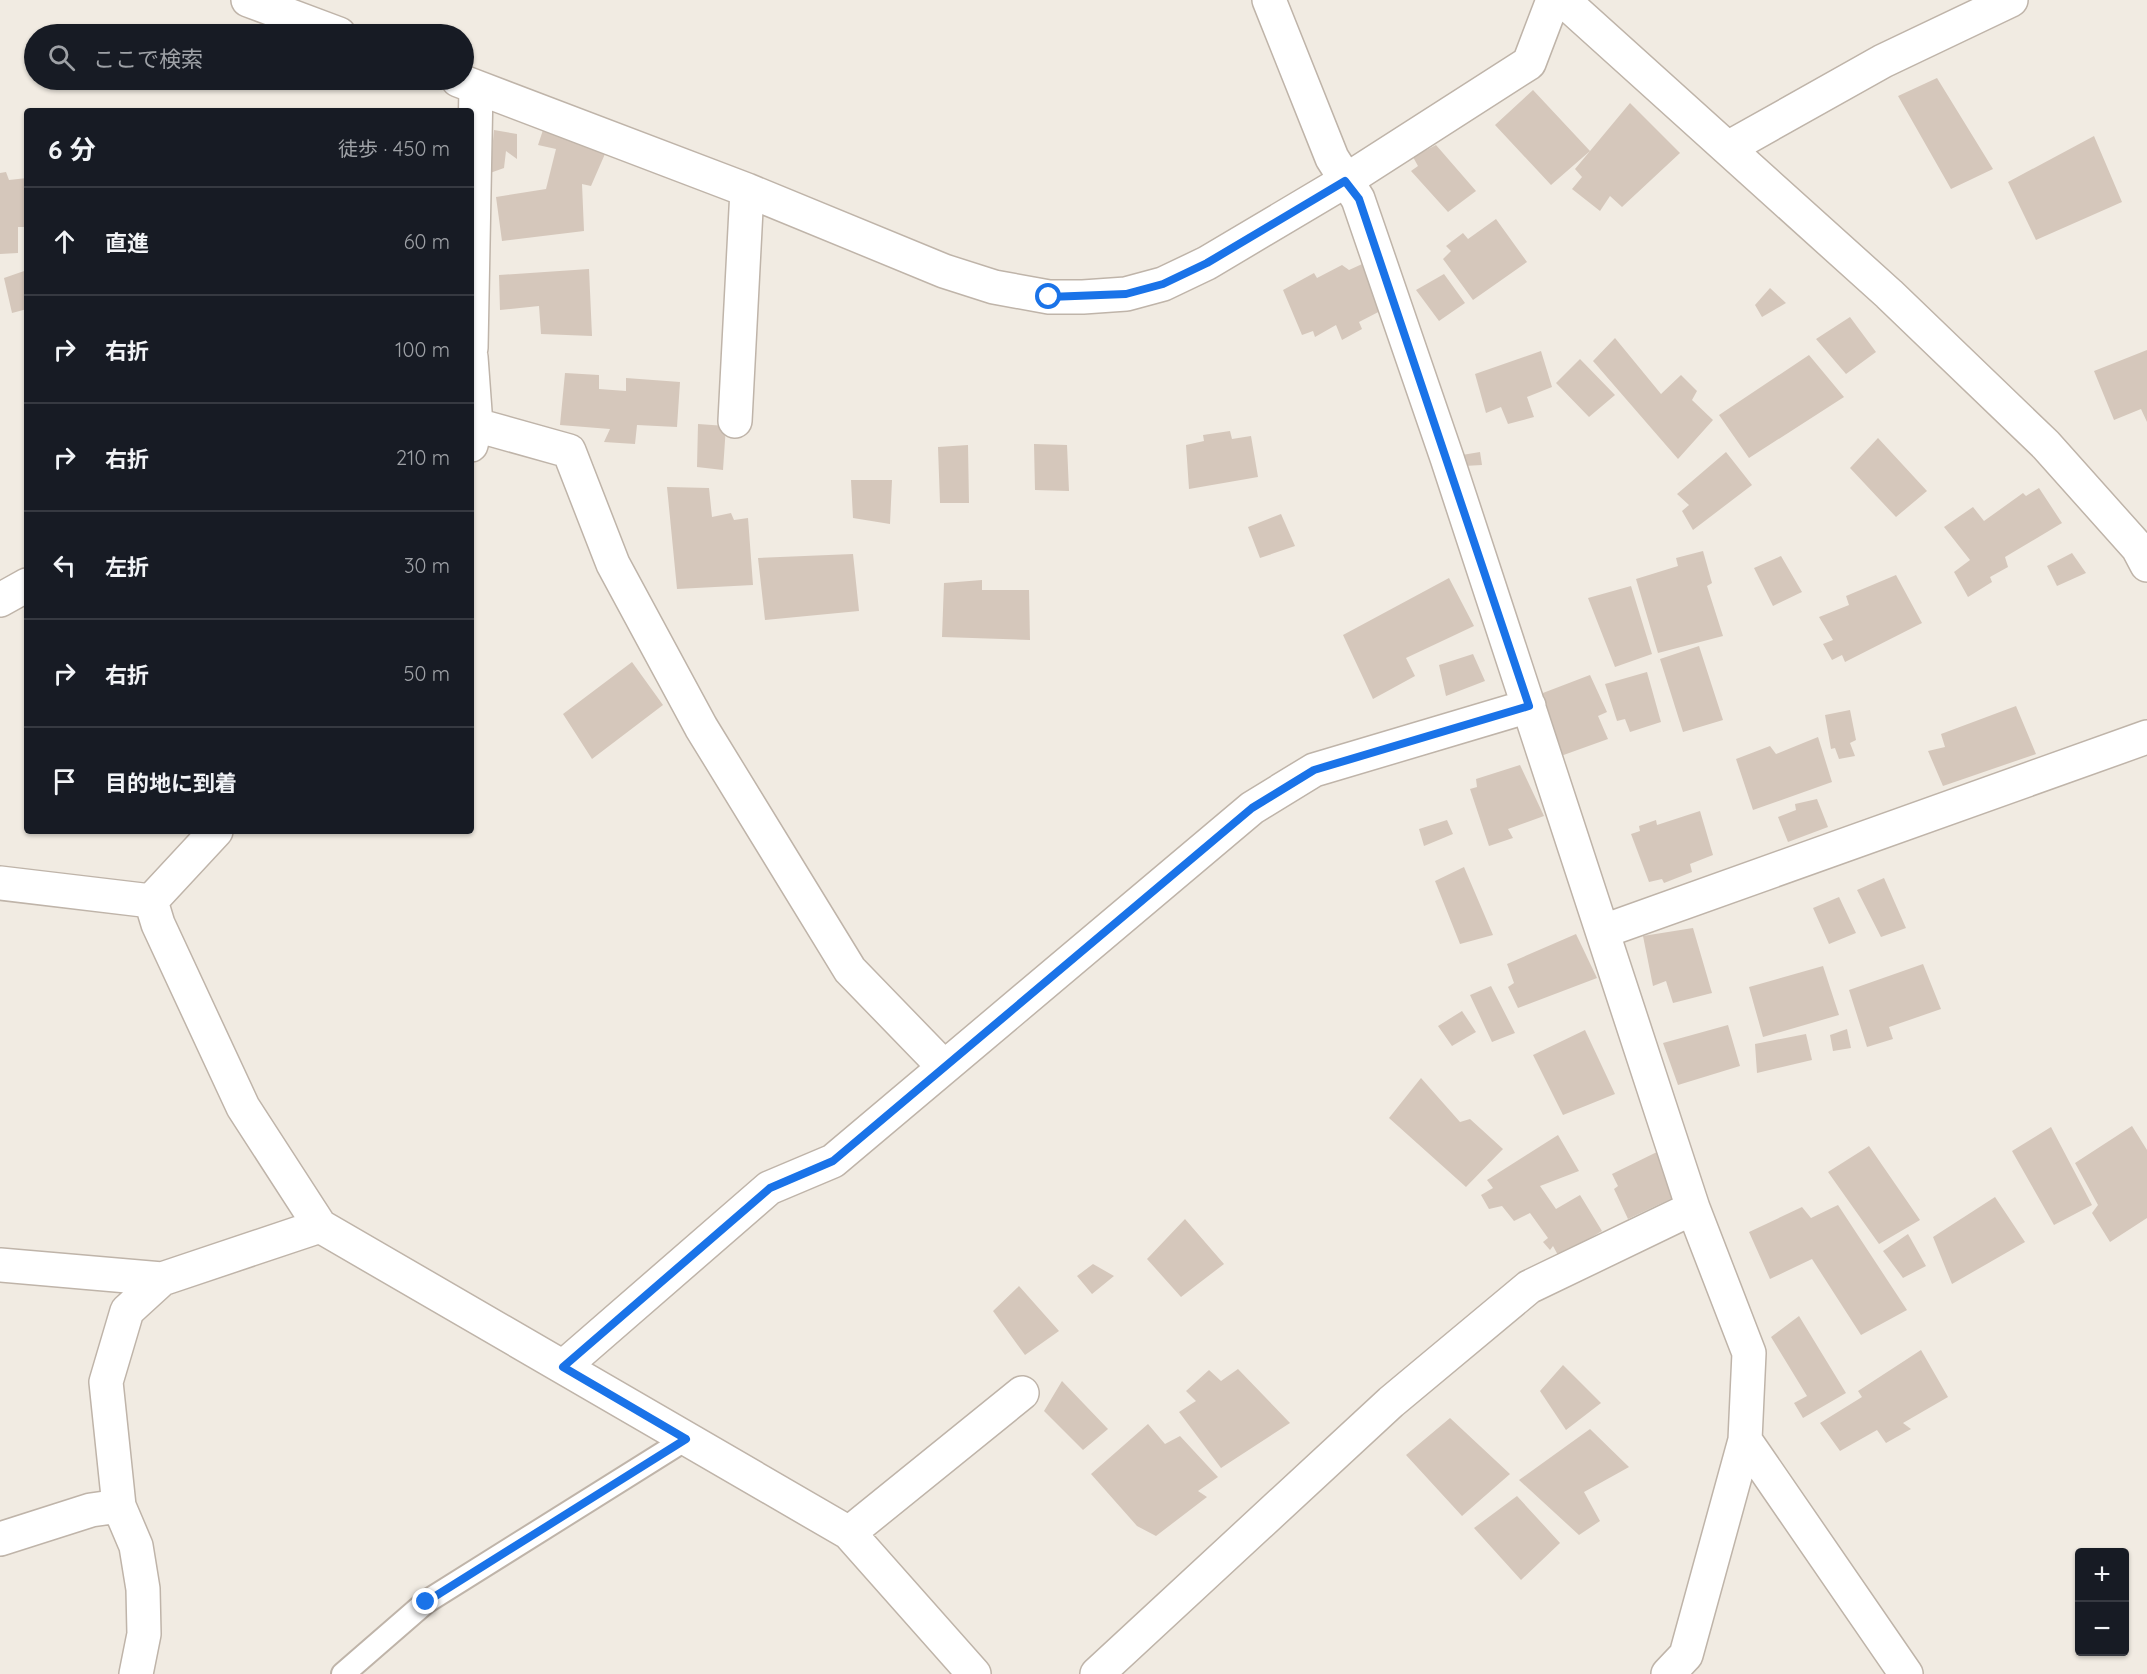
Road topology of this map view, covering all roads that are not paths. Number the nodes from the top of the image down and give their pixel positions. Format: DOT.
graph roads {
  1 [pos="248,0"];
  2 [pos="1269,0"];
  3 [pos="1553,0"];
  4 [pos="1563,0"];
  5 [pos="2010,0"];
  6 [pos="312,24"];
  7 [pos="474,86"];
  8 [pos="467,90"];
  9 [pos="467,108"];
  10 [pos="1728,148"];
  11 [pos="1345,181"];
  12 [pos="747,190"];
  13 [pos="735,421"];
  14 [pos="474,435"];
  15 [pos="2147,565"];
  16 [pos="24,587"];
  17 [pos="0,600"];
  18 [pos="1529,706"];
  19 [pos="2147,737"];
  20 [pos="213,834"];
  21 [pos="0,884"];
  22 [pos="152,901"];
  23 [pos="1604,930"];
  24 [pos="944,1067"];
  25 [pos="1694,1208"];
  26 [pos="320,1226"];
  27 [pos="0,1265"];
  28 [pos="162,1279"];
  29 [pos="563,1367"];
  30 [pos="1022,1393"];
  31 [pos="686,1439"];
  32 [pos="1745,1440"];
  33 [pos="119,1506"];
  34 [pos="849,1533"];
  35 [pos="0,1539"];
  36 [pos="136,1674"];
  37 [pos="343,1674"];
  38 [pos="974,1674"];
  39 [pos="1097,1674"];
  40 [pos="1668,1674"];
  41 [pos="1906,1674"];
  1 -- 6 [label="street"];
  2 -- 11 [label="street"];
  3 -- 11 [label="street"];
  4 -- 10 [label="street"];
  5 -- 10 [label="street"];
  7 -- 12 [label="street"];
  8 -- 9 [label="street"];
  10 -- 15 [label="street"];
  11 -- 12 [label="street"];
  11 -- 18 [label="street"];
  12 -- 13 [label="street"];
  14 -- 24 [label="street"];
  16 -- 17 [label="street"];
  18 -- 23 [label="street"];
  18 -- 24 [label="street"];
  19 -- 23 [label="street"];
  20 -- 22 [label="street"];
  21 -- 22 [label="street"];
  22 -- 26 [label="street"];
  23 -- 25 [label="street"];
  24 -- 29 [label="street"];
  25 -- 32 [label="street"];
  25 -- 39 [label="street"];
  26 -- 28 [label="street"];
  26 -- 29 [label="street"];
  27 -- 28 [label="street"];
  28 -- 33 [label="street"];
  29 -- 31 [label="street"];
  30 -- 34 [label="street"];
  31 -- 34 [label="street"];
  31 -- 37 [label="lane"];
  32 -- 40 [label="street"];
  32 -- 41 [label="street"];
  33 -- 35 [label="street"];
  33 -- 36 [label="street"];
  34 -- 38 [label="street"];
}
